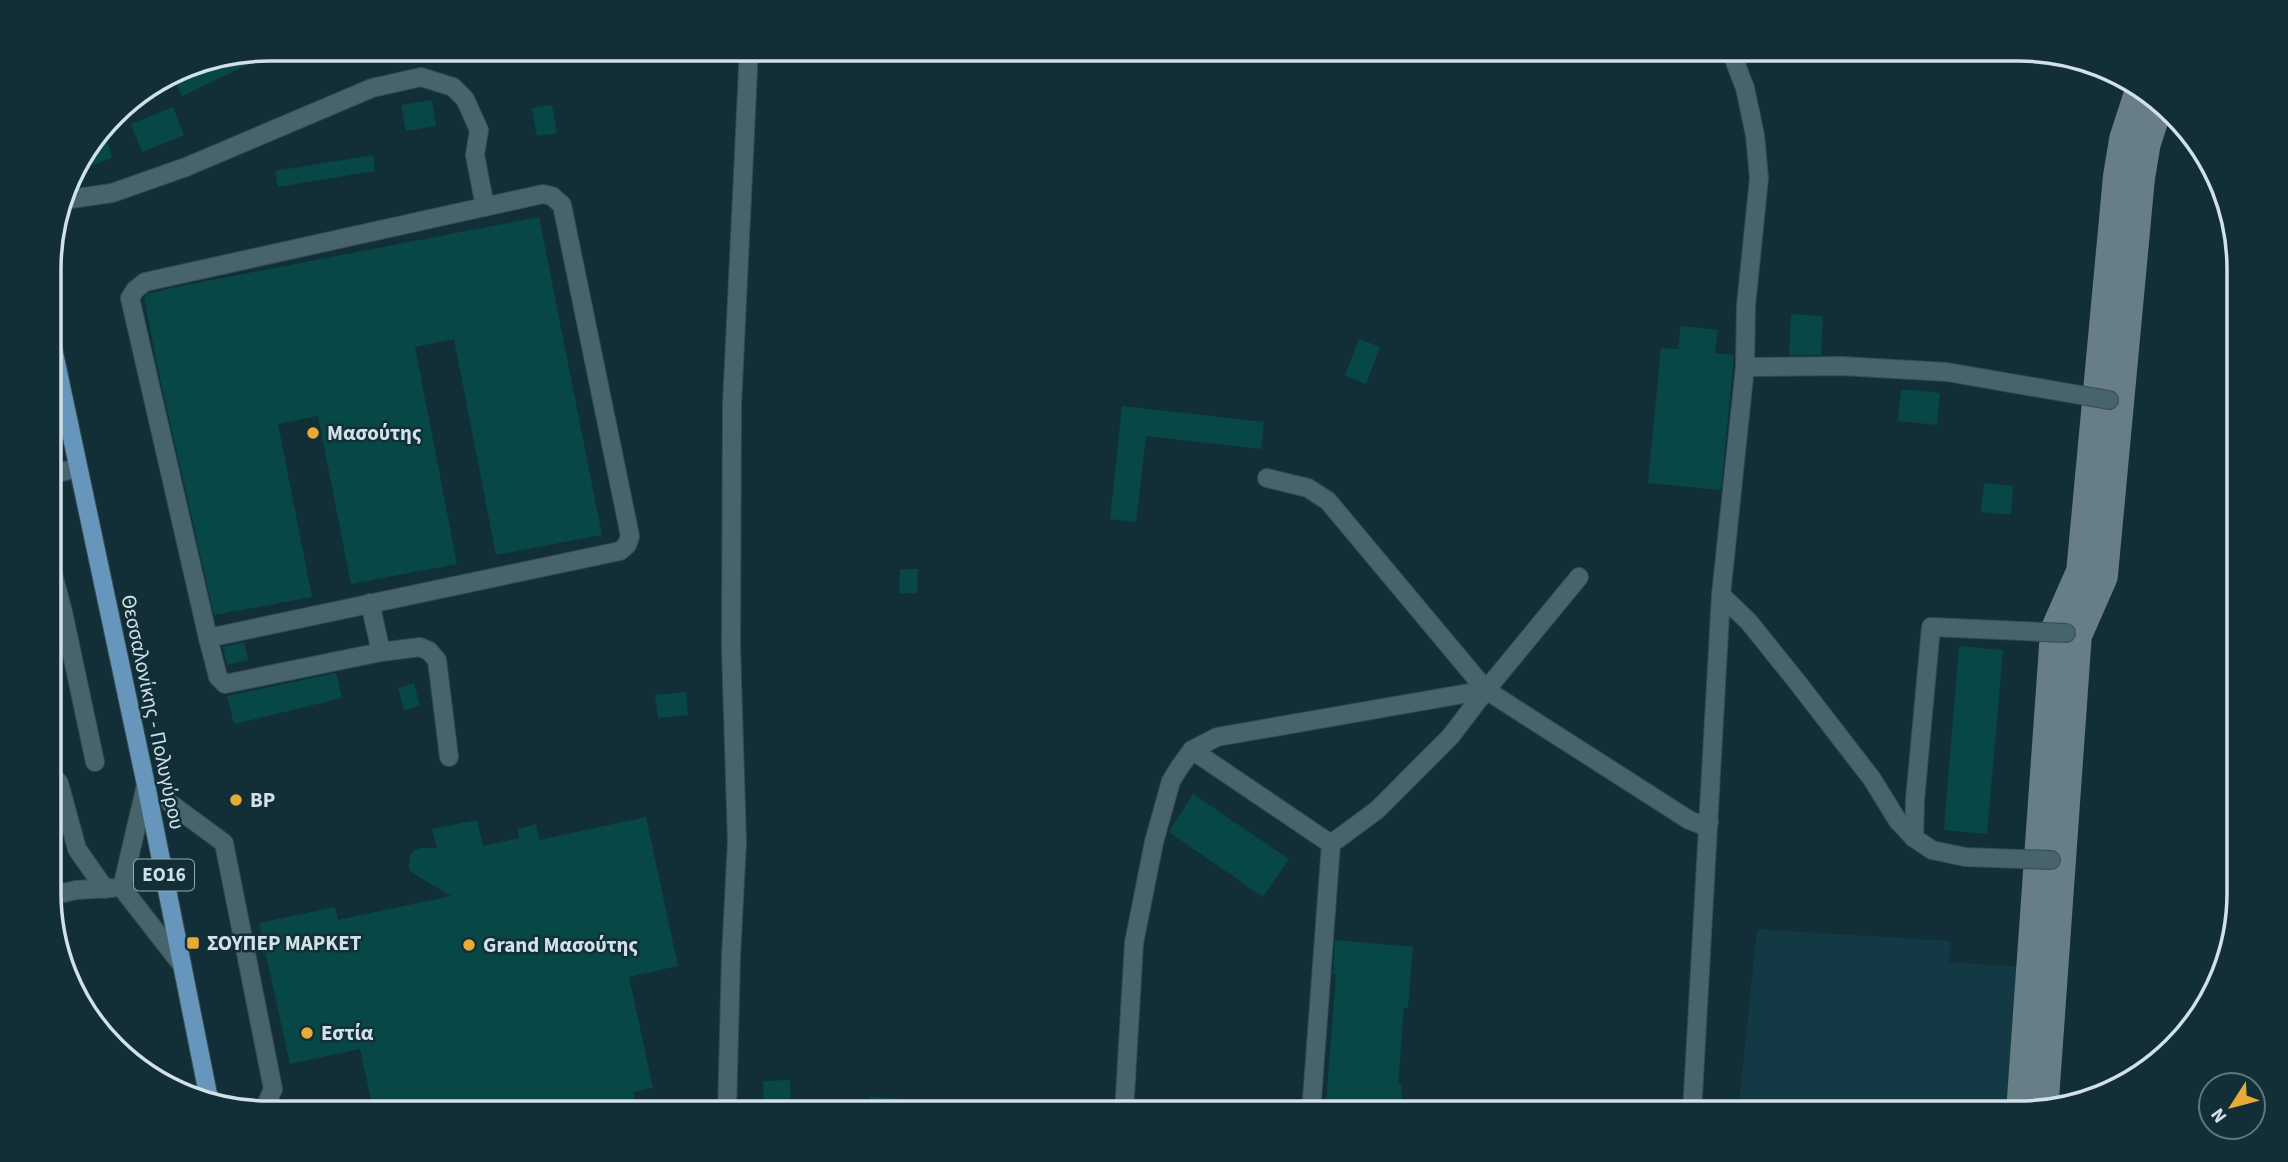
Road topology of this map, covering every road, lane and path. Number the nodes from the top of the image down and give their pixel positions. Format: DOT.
graph roads {
  1 [pos="1735,61"];
  2 [pos="748,62"];
  3 [pos="74,198"];
  4 [pos="485,206"];
  5 [pos="1745,367"];
  6 [pos="62,392"];
  7 [pos="2109,400"];
  8 [pos="77,468"];
  9 [pos="62,472"];
  10 [pos="1268,478"];
  11 [pos="1579,577"];
  12 [pos="1721,595"];
  13 [pos="370,603"];
  14 [pos="61,614"];
  15 [pos="2066,633"];
  16 [pos="208,638"];
  17 [pos="381,652"];
  18 [pos="1486,690"];
  19 [pos="1192,750"];
  20 [pos="449,757"];
  21 [pos="95,762"];
  22 [pos="146,785"];
  23 [pos="61,791"];
  24 [pos="171,804"];
  25 [pos="1709,822"];
  26 [pos="1914,838"];
  27 [pos="1331,844"];
  28 [pos="2051,860"];
  29 [pos="114,888"];
  30 [pos="61,894"];
  31 [pos="182,965"];
  32 [pos="207,1091"];
  33 [pos="1312,1100"];
  34 [pos="1693,1100"];
  35 [pos="268,1101"];
  36 [pos="727,1101"];
  37 [pos="1125,1101"];
  1 -- 5 [label="street"];
  2 -- 36 [label="street"];
  3 -- 4 [label="street"];
  4 -- 13 [label="street"];
  4 -- 16 [label="street"];
  5 -- 7 [label="street"];
  5 -- 12 [label="street"];
  6 -- 8 [label="main road, Θεσσαλονίκης - Πολυγύρου / ΕΟ16"];
  8 -- 9 [label="street"];
  8 -- 22 [label="main road, Θεσσαλονίκης - Πολυγύρου / ΕΟ16"];
  10 -- 18 [label="street"];
  11 -- 18 [label="street"];
  12 -- 25 [label="street"];
  12 -- 26 [label="street"];
  13 -- 16 [label="street"];
  13 -- 17 [label="street"];
  14 -- 21 [label="street"];
  15 -- 26 [label="street"];
  16 -- 17 [label="street"];
  17 -- 20 [label="street"];
  18 -- 19 [label="street"];
  18 -- 25 [label="street"];
  18 -- 27 [label="street"];
  19 -- 27 [label="street"];
  19 -- 37 [label="street"];
  22 -- 29 [label="street"];
  22 -- 31 [label="main road, Θεσσαλονίκης - Πολυγύρου / ΕΟ16"];
  23 -- 29 [label="street"];
  24 -- 35 [label="street"];
  25 -- 34 [label="street"];
  26 -- 28 [label="street"];
  27 -- 33 [label="street"];
  29 -- 30 [label="street"];
  29 -- 31 [label="street"];
  31 -- 32 [label="main road, Θεσσαλονίκης - Πολυγύρου / ΕΟ16"];
}
